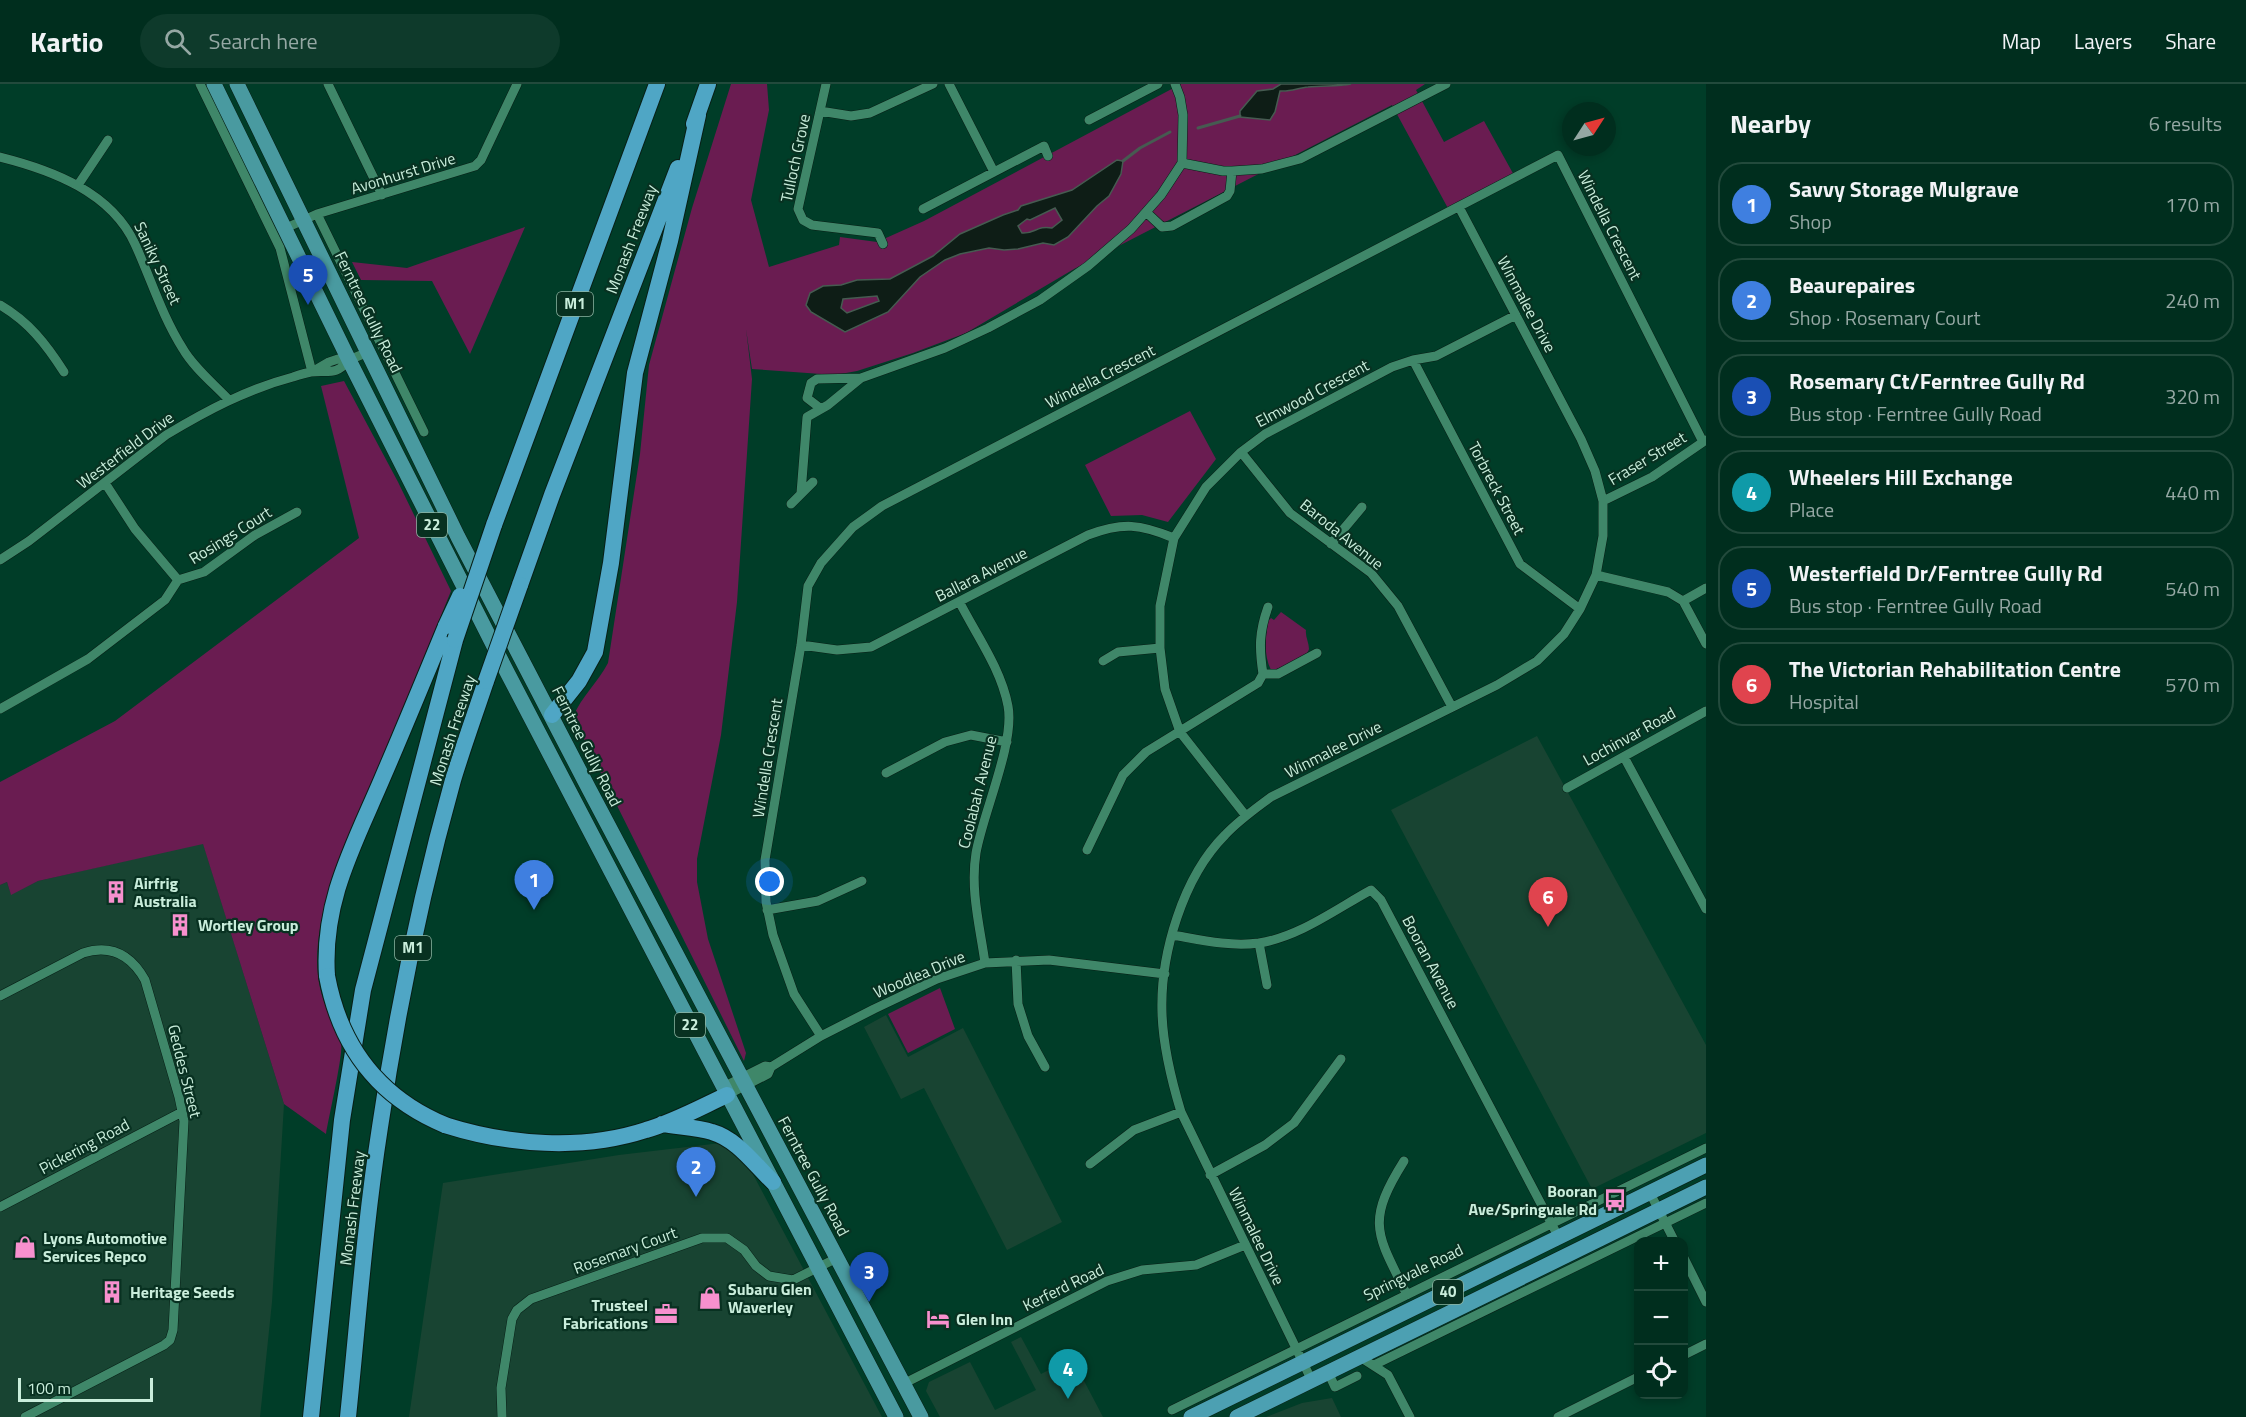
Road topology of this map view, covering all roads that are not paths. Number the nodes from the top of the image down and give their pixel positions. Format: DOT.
graph roads {
  1 [pos="200,84"];
  2 [pos="214,84"];
  3 [pos="237,84"];
  4 [pos="328,84"];
  5 [pos="517,84"];
  6 [pos="657,84"];
  7 [pos="708,84"];
  8 [pos="826,84"];
  9 [pos="933,84"];
  10 [pos="949,84"];
  11 [pos="1158,84"];
  12 [pos="1175,84"];
  13 [pos="1446,84"];
  14 [pos="820,111"];
  15 [pos="698,115"];
  16 [pos="1089,120"];
  17 [pos="108,140"];
  18 [pos="1048,156"];
  19 [pos="0,157"];
  20 [pos="1182,163"];
  21 [pos="1232,171"];
  22 [pos="994,172"];
  23 [pos="78,185"];
  24 [pos="382,195"];
  25 [pos="1459,207"];
  26 [pos="923,209"];
  27 [pos="1146,212"];
  28 [pos="311,217"];
  29 [pos="286,228"];
  30 [pos="883,244"];
  31 [pos="357,296"];
  32 [pos="0,305"];
  33 [pos="1516,315"];
  34 [pos="351,318"];
  35 [pos="368,352"];
  36 [pos="348,360"];
  37 [pos="1413,360"];
  38 [pos="64,372"];
  39 [pos="312,372"];
  40 [pos="861,378"];
  41 [pos="807,398"];
  42 [pos="229,400"];
  43 [pos="820,408"];
  44 [pos="807,417"];
  45 [pos="424,432"];
  46 [pos="1704,441"];
  47 [pos="1241,452"];
  48 [pos="813,482"];
  49 [pos="105,483"];
  50 [pos="801,493"];
  51 [pos="1603,501"];
  52 [pos="790,504"];
  53 [pos="1362,507"];
  54 [pos="297,512"];
  55 [pos="1174,538"];
  56 [pos="1331,544"];
  57 [pos="0,560"];
  58 [pos="1596,575"];
  59 [pos="178,580"];
  60 [pos="1706,588"];
  61 [pos="1683,601"];
  62 [pos="960,603"];
  63 [pos="1268,607"];
  64 [pos="1580,609"];
  65 [pos="450,633"];
  66 [pos="1706,644"];
  67 [pos="801,645"];
  68 [pos="1160,648"];
  69 [pos="1317,653"];
  70 [pos="1103,661"];
  71 [pos="1263,674"];
  72 [pos="1452,707"];
  73 [pos="0,709"];
  74 [pos="1706,711"];
  75 [pos="552,715"];
  76 [pos="1180,732"];
  77 [pos="1007,742"];
  78 [pos="1624,757"];
  79 [pos="886,773"];
  80 [pos="1567,788"];
  81 [pos="1246,816"];
  82 [pos="1087,850"];
  83 [pos="862,880"];
  84 [pos="1706,909"];
  85 [pos="767,910"];
  86 [pos="1173,935"];
  87 [pos="1259,943"];
  88 [pos="1016,960"];
  89 [pos="985,963"];
  90 [pos="1165,974"];
  91 [pos="1267,985"];
  92 [pos="0,996"];
  93 [pos="821,1036"];
  94 [pos="1341,1059"];
  95 [pos="1045,1067"];
  96 [pos="745,1081"];
  97 [pos="725,1091"];
  98 [pos="182,1112"];
  99 [pos="1181,1112"];
  100 [pos="662,1124"];
  101 [pos="1706,1148"];
  102 [pos="1404,1161"];
  103 [pos="1090,1164"];
  104 [pos="1706,1165"];
  105 [pos="1671,1166"];
  106 [pos="1210,1175"];
  107 [pos="773,1182"];
  108 [pos="1671,1182"];
  109 [pos="1706,1187"];
  110 [pos="1650,1193"];
  111 [pos="1706,1203"];
  112 [pos="0,1207"];
  113 [pos="1662,1217"];
  114 [pos="1552,1223"];
  115 [pos="1672,1237"];
  116 [pos="1559,1238"];
  117 [pos="1245,1245"];
  118 [pos="837,1258"];
  119 [pos="1688,1268"];
  120 [pos="818,1269"];
  121 [pos="1407,1295"];
  122 [pos="1706,1302"];
  123 [pos="1706,1344"];
  124 [pos="1688,1353"];
  125 [pos="1299,1356"];
  126 [pos="1391,1356"];
  127 [pos="1360,1357"];
  128 [pos="1374,1365"];
  129 [pos="1328,1372"];
  130 [pos="1388,1375"];
  131 [pos="1357,1376"];
  132 [pos="1634,1379"];
  133 [pos="1312,1381"];
  134 [pos="903,1384"];
  135 [pos="1172,1410"];
  136 [pos="25,1417"];
  137 [pos="311,1417"];
  138 [pos="348,1417"];
  139 [pos="502,1417"];
  140 [pos="896,1417"];
  141 [pos="921,1417"];
  142 [pos="1191,1417"];
  143 [pos="1237,1417"];
  144 [pos="1410,1417"];
  145 [pos="1558,1417"];
  1 -- 39 [label="street"];
  2 -- 29 [label="main road, 22"];
  3 -- 28 [label="main road, Ferntree Gully Road / 22"];
  4 -- 24 [label="street"];
  5 -- 24 [label="street, Avonhurst Drive"];
  6 -- 65 [label="highway, Monash Freeway / M1, bridge"];
  7 -- 15 [label="highway, Monash Freeway / M1"];
  8 -- 14 [label="street, Tulloch Grove"];
  9 -- 14 [label="street"];
  10 -- 22 [label="street"];
  11 -- 16 [label="street"];
  12 -- 20 [label="street"];
  13 -- 21 [label="street"];
  14 -- 30 [label="street, Tulloch Grove"];
  15 -- 75 [label="highway"];
  15 -- 138 [label="highway, Monash Freeway / M1, bridge"];
  17 -- 23 [label="street"];
  18 -- 22 [label="street"];
  19 -- 23 [label="street, Saniky Street"];
  20 -- 21 [label="street"];
  20 -- 27 [label="street"];
  21 -- 27 [label="street"];
  22 -- 26 [label="street"];
  23 -- 42 [label="street, Saniky Street"];
  24 -- 28 [label="street, Avonhurst Drive"];
  25 -- 33 [label="street, Winmalee Drive"];
  25 -- 46 [label="street, Windella Crescent"];
  25 -- 67 [label="street, Windella Crescent"];
  27 -- 40 [label="street"];
  28 -- 29 [label="street, Avonhurst Drive"];
  28 -- 31 [label="street"];
  28 -- 34 [label="main road, Ferntree Gully Road / 22"];
  29 -- 36 [label="main road, 22"];
  31 -- 34 [label="street"];
  31 -- 45 [label="street"];
  32 -- 38 [label="street"];
  33 -- 37 [label="street, Elmwood Crescent"];
  33 -- 51 [label="street, Winmalee Drive"];
  34 -- 35 [label="main road, Ferntree Gully Road / 22"];
  35 -- 36 [label="street, Westerfield Drive"];
  35 -- 75 [label="main road, Ferntree Gully Road / 22"];
  36 -- 39 [label="street, Westerfield Drive"];
  36 -- 97 [label="main road, 22"];
  37 -- 47 [label="street, Elmwood Crescent"];
  37 -- 64 [label="street, Torbreck Street"];
  39 -- 42 [label="street, Westerfield Drive"];
  40 -- 41 [label="street"];
  40 -- 43 [label="street"];
  41 -- 43 [label="street"];
  41 -- 44 [label="street"];
  42 -- 49 [label="street, Westerfield Drive"];
  43 -- 44 [label="street"];
  44 -- 50 [label="street"];
  46 -- 51 [label="street, Fraser Street"];
  47 -- 55 [label="street, Elmwood Crescent"];
  47 -- 56 [label="street, Baroda Avenue"];
  48 -- 50 [label="street"];
  49 -- 57 [label="street, Westerfield Drive"];
  49 -- 59 [label="street"];
  50 -- 52 [label="street"];
  51 -- 58 [label="street, Winmalee Drive"];
  53 -- 56 [label="street"];
  54 -- 59 [label="street, Rosings Court"];
  55 -- 62 [label="street, Ballara Avenue"];
  55 -- 68 [label="street, Elmwood Crescent"];
  56 -- 72 [label="street, Baroda Avenue"];
  58 -- 61 [label="street"];
  58 -- 64 [label="street, Winmalee Drive"];
  59 -- 73 [label="street"];
  60 -- 61 [label="street"];
  61 -- 66 [label="street"];
  62 -- 67 [label="street, Ballara Avenue"];
  62 -- 77 [label="street, Coolabah Avenue"];
  63 -- 71 [label="street"];
  64 -- 72 [label="street, Winmalee Drive"];
  65 -- 100 [label="highway, bridge"];
  65 -- 137 [label="highway, Monash Freeway / M1"];
  67 -- 85 [label="street, Windella Crescent"];
  68 -- 70 [label="street"];
  68 -- 76 [label="street, Elmwood Crescent"];
  69 -- 71 [label="street"];
  71 -- 76 [label="street"];
  72 -- 81 [label="street, Winmalee Drive"];
  74 -- 78 [label="street, Lochinvar Road"];
  75 -- 96 [label="main road, Ferntree Gully Road / 22"];
  76 -- 81 [label="street, Elmwood Crescent"];
  76 -- 82 [label="street"];
  77 -- 79 [label="street"];
  77 -- 89 [label="street, Coolabah Avenue"];
  78 -- 80 [label="street, Lochinvar Road"];
  78 -- 84 [label="street"];
  81 -- 86 [label="street, Winmalee Drive"];
  83 -- 85 [label="street"];
  85 -- 93 [label="street, Windella Crescent"];
  86 -- 87 [label="street, Booran Avenue"];
  86 -- 90 [label="street, Winmalee Drive"];
  87 -- 91 [label="street"];
  87 -- 114 [label="street, Booran Avenue"];
  88 -- 89 [label="street, Woodlea Drive"];
  88 -- 90 [label="street, Woodlea Drive"];
  88 -- 95 [label="street"];
  89 -- 93 [label="street, Woodlea Drive"];
  90 -- 99 [label="street, Winmalee Drive"];
  92 -- 98 [label="street, Geddes Street"];
  93 -- 96 [label="street, Woodlea Drive"];
  94 -- 106 [label="street"];
  96 -- 97 [label="street, Woodlea Drive"];
  96 -- 118 [label="main road, Ferntree Gully Road / 22"];
  97 -- 100 [label="highway"];
  97 -- 107 [label="main road, 22"];
  98 -- 112 [label="street, Pickering Road"];
  98 -- 136 [label="street, Geddes Street"];
  99 -- 103 [label="street"];
  99 -- 106 [label="street, Winmalee Drive"];
  100 -- 107 [label="highway"];
  101 -- 105 [label="street, Springvale Road"];
  102 -- 121 [label="street"];
  104 -- 108 [label="highway, Springvale Road / 40"];
  105 -- 108 [label="street"];
  105 -- 114 [label="street, Springvale Road"];
  106 -- 117 [label="street, Winmalee Drive"];
  107 -- 120 [label="main road, 22"];
  108 -- 110 [label="highway, Springvale Road / 40"];
  109 -- 113 [label="highway, 40"];
  110 -- 113 [label="street"];
  110 -- 116 [label="highway, Springvale Road / 40"];
  111 -- 113 [label="street"];
  113 -- 115 [label="street"];
  113 -- 126 [label="street"];
  113 -- 127 [label="highway, 40"];
  114 -- 116 [label="street, Booran Avenue"];
  114 -- 121 [label="street, Springvale Road"];
  116 -- 125 [label="highway, Springvale Road / 40"];
  117 -- 125 [label="street, Winmalee Drive"];
  117 -- 134 [label="street, Kerferd Road"];
  118 -- 120 [label="street, Rosemary Court"];
  118 -- 134 [label="main road, Ferntree Gully Road / 22"];
  119 -- 122 [label="street"];
  120 -- 139 [label="street, Rosemary Court"];
  120 -- 140 [label="main road, 22"];
  121 -- 125 [label="street, Springvale Road"];
  123 -- 124 [label="street"];
  125 -- 133 [label="street, Winmalee Drive"];
  125 -- 135 [label="street, Springvale Road"];
  125 -- 142 [label="highway, Springvale Road / 40"];
  126 -- 128 [label="street"];
  126 -- 130 [label="street"];
  127 -- 128 [label="street"];
  127 -- 129 [label="highway, 40"];
  128 -- 130 [label="street"];
  129 -- 131 [label="street"];
  129 -- 133 [label="highway, 40"];
  130 -- 144 [label="street"];
  132 -- 145 [label="street"];
  133 -- 143 [label="highway, 40"];
  134 -- 141 [label="main road, Ferntree Gully Road / 22"];
}
